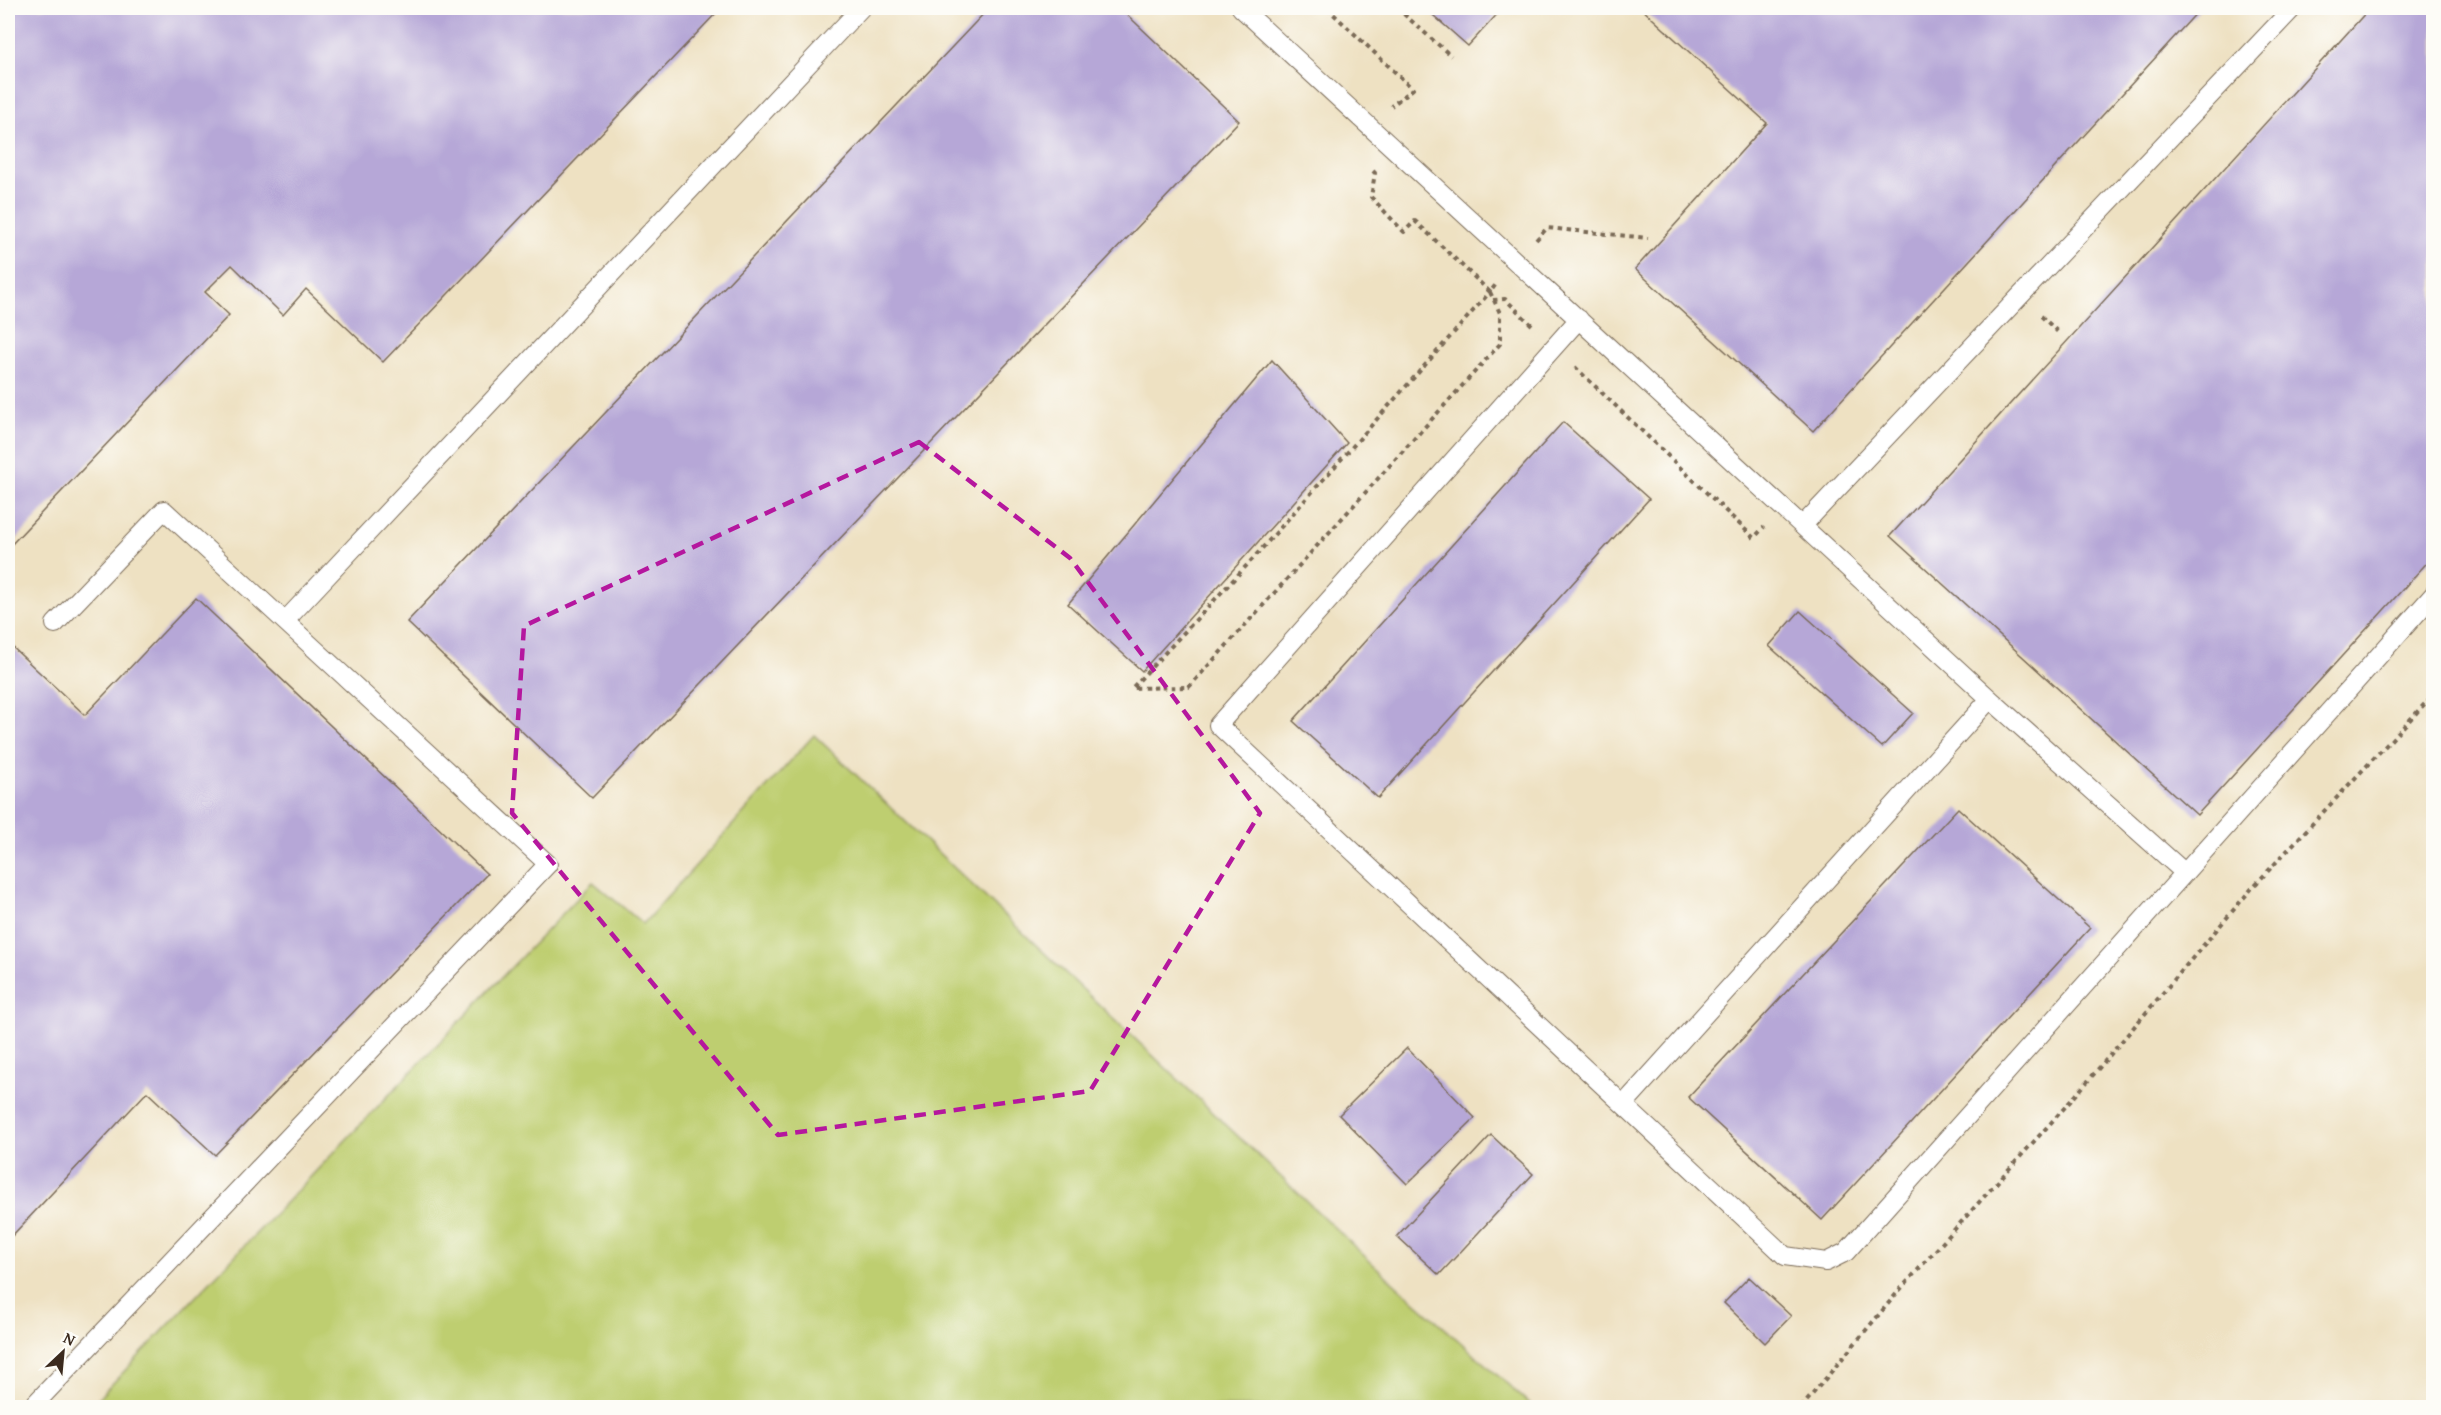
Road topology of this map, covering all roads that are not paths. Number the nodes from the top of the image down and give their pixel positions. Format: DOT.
graph roads {
  1 [pos="861,8"];
  2 [pos="1241,8"];
  3 [pos="2294,8"];
  4 [pos="1579,319"];
  5 [pos="1803,525"];
  6 [pos="2433,594"];
  7 [pos="285,621"];
  8 [pos="55,624"];
  9 [pos="1990,699"];
  10 [pos="2185,873"];
  11 [pos="1624,1104"];
  12 [pos="31,1407"];
  1 -- 7 [label="lane"];
  2 -- 4 [label="lane"];
  3 -- 5 [label="lane"];
  4 -- 5 [label="lane"];
  4 -- 11 [label="lane"];
  5 -- 9 [label="lane"];
  6 -- 10 [label="lane"];
  7 -- 8 [label="lane"];
  7 -- 12 [label="lane"];
  9 -- 10 [label="lane"];
  9 -- 11 [label="lane"];
  10 -- 11 [label="lane"];
}
